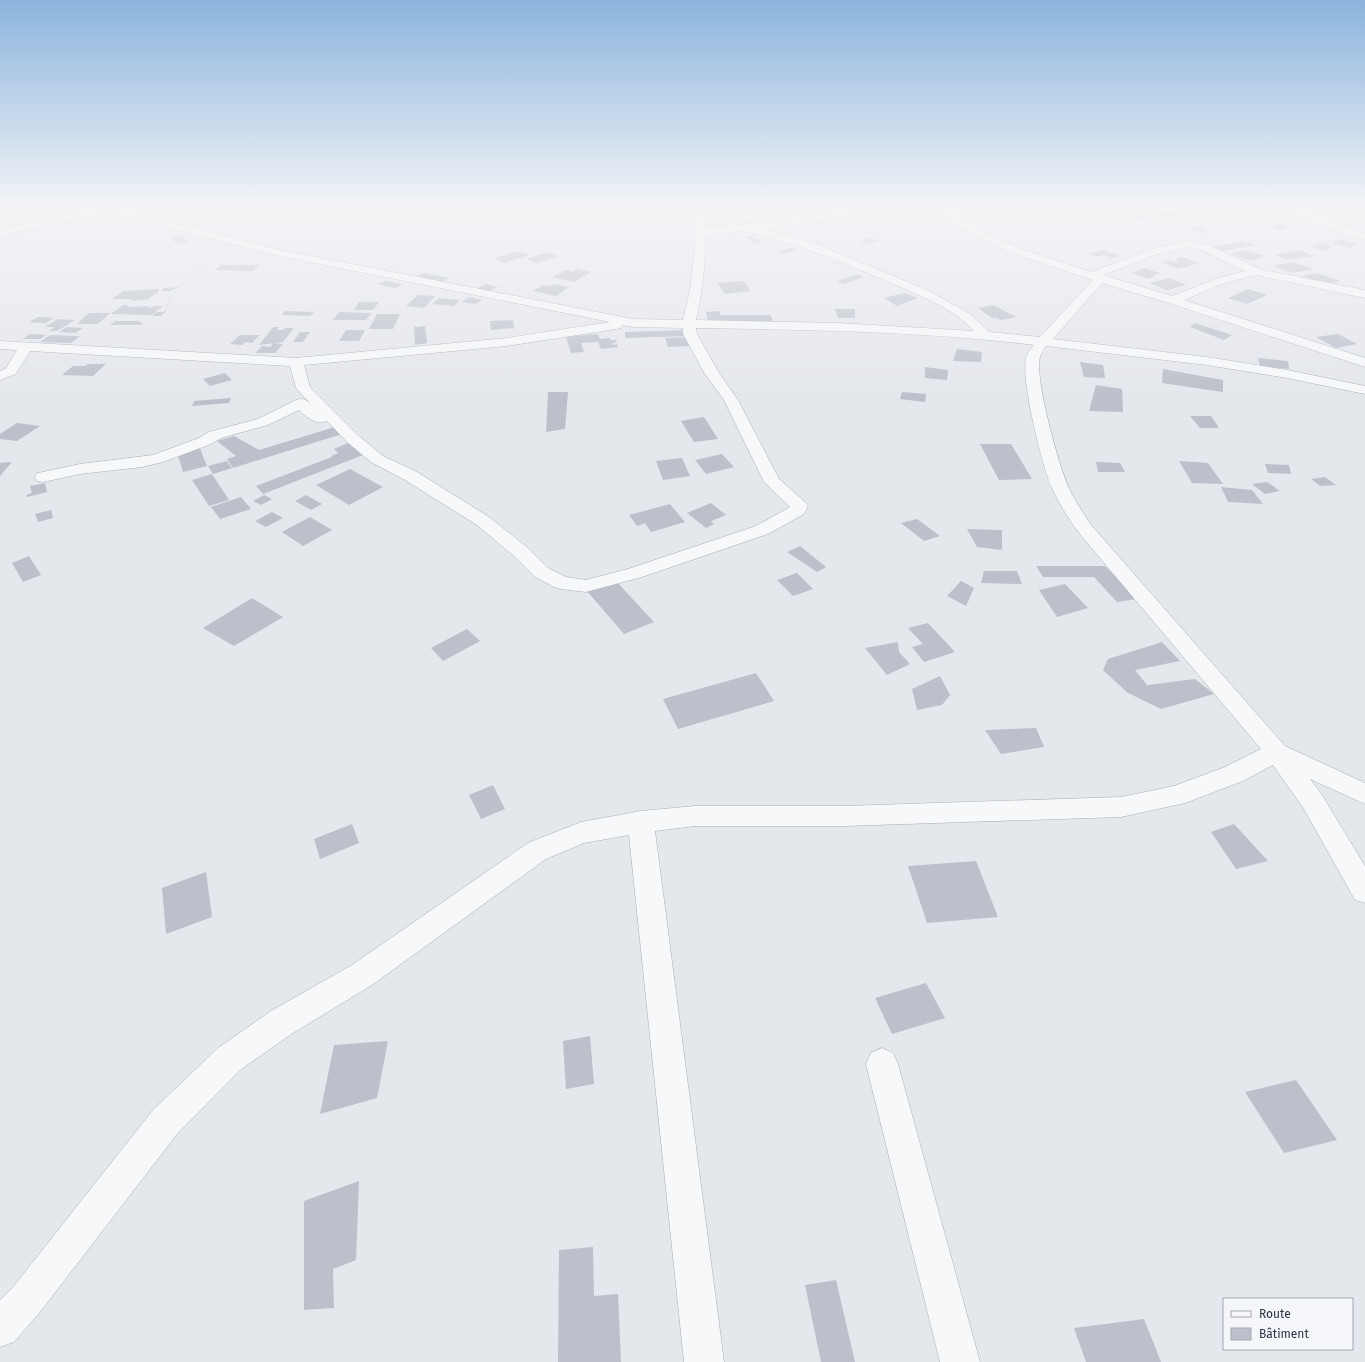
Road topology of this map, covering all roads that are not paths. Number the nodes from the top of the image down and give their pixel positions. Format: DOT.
graph roads {
  1 [pos="369,270"];
  2 [pos="697,270"];
  3 [pos="869,270"];
  4 [pos="1073,270"];
  5 [pos="1113,270"];
  6 [pos="1251,270"];
  7 [pos="1256,272"];
  8 [pos="1096,277"];
  9 [pos="1365,294"];
  10 [pos="1173,300"];
  11 [pos="633,323"];
  12 [pos="688,324"];
  13 [pos="986,335"];
  14 [pos="1043,342"];
  15 [pos="0,345"];
  16 [pos="25,347"];
  17 [pos="296,362"];
  18 [pos="1365,363"];
  19 [pos="0,376"];
  20 [pos="1365,390"];
  21 [pos="330,416"];
  22 [pos="43,477"];
  23 [pos="1277,752"];
  24 [pos="1365,794"];
  25 [pos="641,822"];
  26 [pos="1365,891"];
  27 [pos="882,1064"];
  28 [pos="0,1328"];
  29 [pos="704,1362"];
  30 [pos="960,1362"];
  1 -- 11 [label="street"];
  2 -- 12 [label="street"];
  3 -- 13 [label="street"];
  4 -- 8 [label="street"];
  5 -- 8 [label="street"];
  6 -- 7 [label="street"];
  7 -- 9 [label="street"];
  7 -- 10 [label="street"];
  8 -- 10 [label="street"];
  8 -- 14 [label="street"];
  10 -- 18 [label="street"];
  11 -- 12 [label="street"];
  11 -- 17 [label="street"];
  12 -- 13 [label="street"];
  12 -- 21 [label="street"];
  13 -- 14 [label="street"];
  14 -- 20 [label="street"];
  14 -- 23 [label="street"];
  15 -- 16 [label="street"];
  16 -- 17 [label="street"];
  16 -- 19 [label="street"];
  17 -- 21 [label="street"];
  21 -- 22 [label="street"];
  23 -- 24 [label="street"];
  23 -- 25 [label="street"];
  23 -- 26 [label="street"];
  25 -- 28 [label="street"];
  25 -- 29 [label="street"];
  27 -- 30 [label="street"];
}
